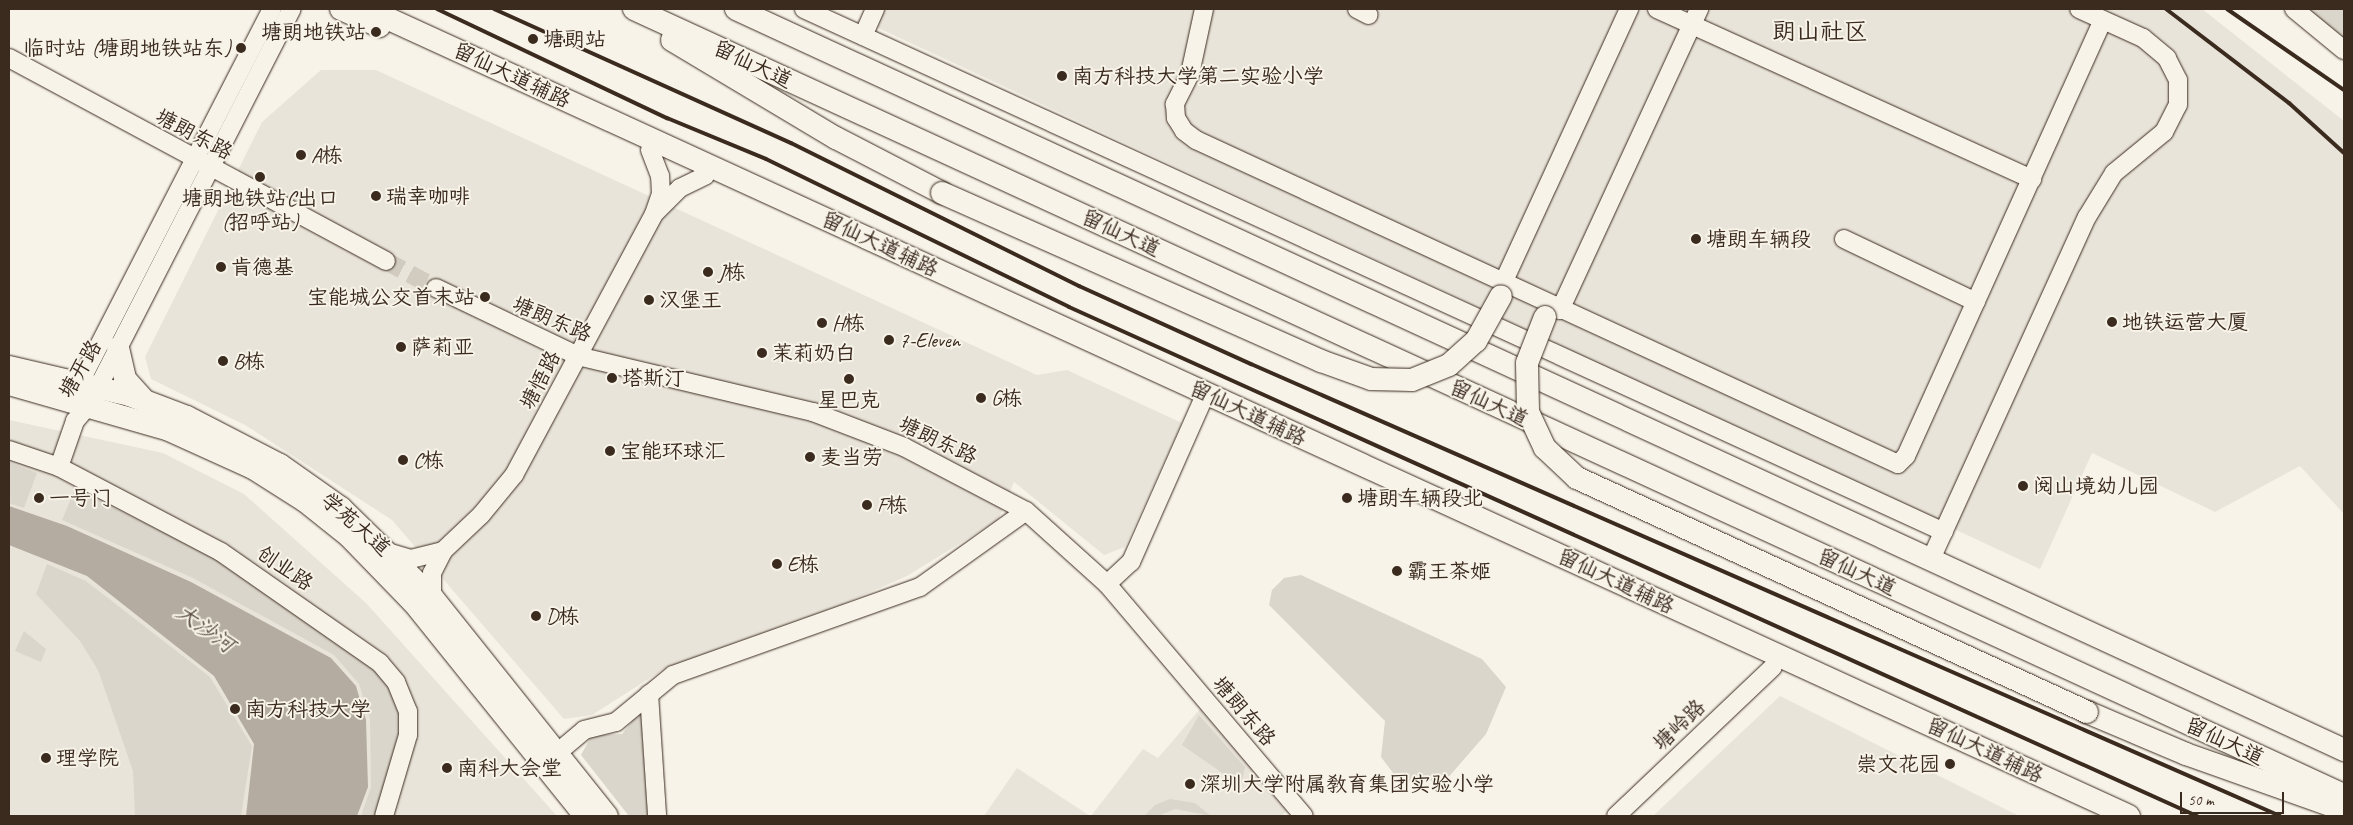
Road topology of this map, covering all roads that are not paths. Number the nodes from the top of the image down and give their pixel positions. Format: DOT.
graph roads {
  1 [pos="272,9"];
  2 [pos="292,9"];
  3 [pos="341,9"];
  4 [pos="367,9"];
  5 [pos="620,9"];
  6 [pos="634,9"];
  7 [pos="736,9"];
  8 [pos="804,9"];
  9 [pos="875,9"];
  10 [pos="1204,9"];
  11 [pos="1629,9"];
  12 [pos="1657,9"];
  13 [pos="2079,9"];
  14 [pos="2294,9"];
  15 [pos="1695,17"];
  16 [pos="2103,20"];
  17 [pos="862,36"];
  18 [pos="2344,50"];
  19 [pos="9,58"];
  20 [pos="650,150"];
  21 [pos="195,160"];
  22 [pos="211,168"];
  23 [pos="705,176"];
  24 [pos="2032,179"];
  25 [pos="654,214"];
  26 [pos="1844,239"];
  27 [pos="386,262"];
  28 [pos="436,288"];
  29 [pos="1503,288"];
  30 [pos="1976,302"];
  31 [pos="1552,311"];
  32 [pos="118,348"];
  33 [pos="578,356"];
  34 [pos="9,367"];
  35 [pos="9,384"];
  36 [pos="83,399"];
  37 [pos="1204,399"];
  38 [pos="146,401"];
  39 [pos="9,450"];
  40 [pos="59,467"];
  41 [pos="1026,511"];
  42 [pos="1944,532"];
  43 [pos="443,551"];
  44 [pos="391,553"];
  45 [pos="1931,559"];
  46 [pos="1107,584"];
  47 [pos="432,597"];
  48 [pos="1773,667"];
  49 [pos="649,694"];
  50 [pos="2344,750"];
  51 [pos="557,753"];
  52 [pos="2344,795"];
  53 [pos="2344,810"];
  54 [pos="384,816"];
  55 [pos="585,816"];
  56 [pos="607,816"];
  57 [pos="657,816"];
  58 [pos="1304,816"];
  59 [pos="1616,816"];
  60 [pos="2099,816"];
  61 [pos="2130,816"];
  1 -- 21 [label="street, 塘开路"];
  2 -- 22 [label="street, 塘开路"];
  3 -- 20 [label="main road, 留仙大道辅路"];
  4 -- 37 [label="main road, 留仙大道辅路"];
  5 -- 29 [label="main road, bridge"];
  6 -- 52 [label="main road, 留仙大道"];
  7 -- 45 [label="main road, 留仙大道"];
  8 -- 17 [label="street"];
  9 -- 17 [label="street"];
  10 -- 29 [label="street"];
  11 -- 29 [label="street"];
  12 -- 15 [label="street"];
  13 -- 16 [label="street"];
  14 -- 18 [label="street"];
  15 -- 24 [label="street"];
  15 -- 31 [label="street"];
  16 -- 24 [label="street"];
  16 -- 42 [label="street"];
  17 -- 42 [label="street"];
  19 -- 21 [label="street, 塘朗东路"];
  20 -- 23 [label="main road, 留仙大道辅路"];
  20 -- 25 [label="street, 塘悟路"];
  21 -- 22 [label="street, 塘朗东路"];
  21 -- 36 [label="street, 塘开路"];
  22 -- 27 [label="street, 塘朗东路"];
  22 -- 32 [label="street, 塘开路"];
  23 -- 25 [label="street, 塘悟路"];
  23 -- 37 [label="main road, 留仙大道辅路"];
  24 -- 30 [label="street"];
  25 -- 33 [label="street, 塘悟路"];
  26 -- 30 [label="street"];
  28 -- 33 [label="street, 塘朗东路"];
  29 -- 31 [label="street"];
  30 -- 31 [label="street"];
  31 -- 53 [label="main road, bridge"];
  32 -- 36 [label="street, 塘开路"];
  32 -- 38 [label="main road"];
  33 -- 41 [label="street, 塘朗东路"];
  33 -- 43 [label="street, 塘悟路"];
  34 -- 36 [label="main road, 学苑大道"];
  35 -- 36 [label="main road, 学苑大道"];
  36 -- 38 [label="main road, 学苑大道"];
  36 -- 40 [label="street"];
  36 -- 55 [label="main road, 学苑大道"];
  37 -- 46 [label="street"];
  37 -- 48 [label="main road, 留仙大道辅路"];
  37 -- 61 [label="main road, 留仙大道辅路"];
  38 -- 44 [label="main road, 学苑大道"];
  39 -- 40 [label="street, 创业路"];
  40 -- 54 [label="street, 创业路"];
  41 -- 46 [label="street, 塘朗东路"];
  41 -- 49 [label="street"];
  42 -- 45 [label="street"];
  43 -- 44 [label="street, 塘悟路"];
  43 -- 47 [label="street, 塘悟路"];
  44 -- 47 [label="main road, 学苑大道"];
  45 -- 50 [label="main road, 留仙大道"];
  46 -- 58 [label="street, 塘朗东路"];
  47 -- 51 [label="main road, 学苑大道"];
  48 -- 59 [label="street, 塘岭路"];
  48 -- 60 [label="main road, 留仙大道辅路"];
  49 -- 51 [label="street"];
  49 -- 57 [label="street"];
  51 -- 56 [label="main road, 学苑大道"];
}
